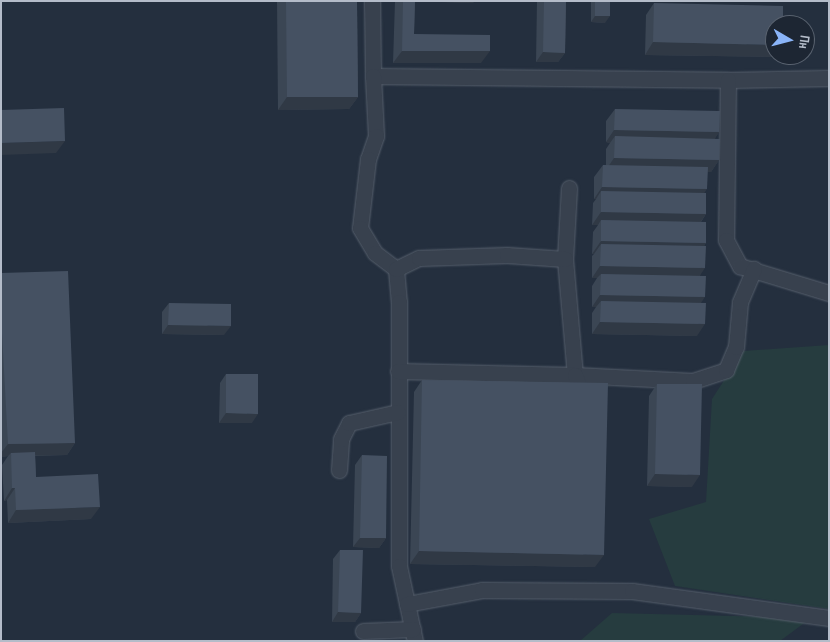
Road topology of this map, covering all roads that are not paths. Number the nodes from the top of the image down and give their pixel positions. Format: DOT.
graph roads {
  1 [pos="372,1"];
  2 [pos="373,76"];
  3 [pos="829,78"];
  4 [pos="728,80"];
  5 [pos="569,188"];
  6 [pos="565,259"];
  7 [pos="754,269"];
  8 [pos="396,270"];
  9 [pos="829,293"];
  10 [pos="398,371"];
  11 [pos="575,375"];
  12 [pos="580,389"];
  13 [pos="398,412"];
  14 [pos="339,470"];
  15 [pos="407,604"];
  16 [pos="829,618"];
  17 [pos="363,631"];
  18 [pos="414,635"];
  1 -- 2 [label="street"];
  2 -- 4 [label="street"];
  2 -- 8 [label="street"];
  3 -- 4 [label="street"];
  4 -- 7 [label="street"];
  5 -- 6 [label="street"];
  6 -- 8 [label="street"];
  6 -- 11 [label="street"];
  7 -- 9 [label="street"];
  7 -- 11 [label="street"];
  8 -- 10 [label="street"];
  10 -- 11 [label="street"];
  10 -- 13 [label="street"];
  11 -- 12 [label="street"];
  13 -- 14 [label="street"];
  13 -- 15 [label="street"];
  15 -- 16 [label="street"];
  15 -- 18 [label="street"];
  17 -- 18 [label="street"];
}
